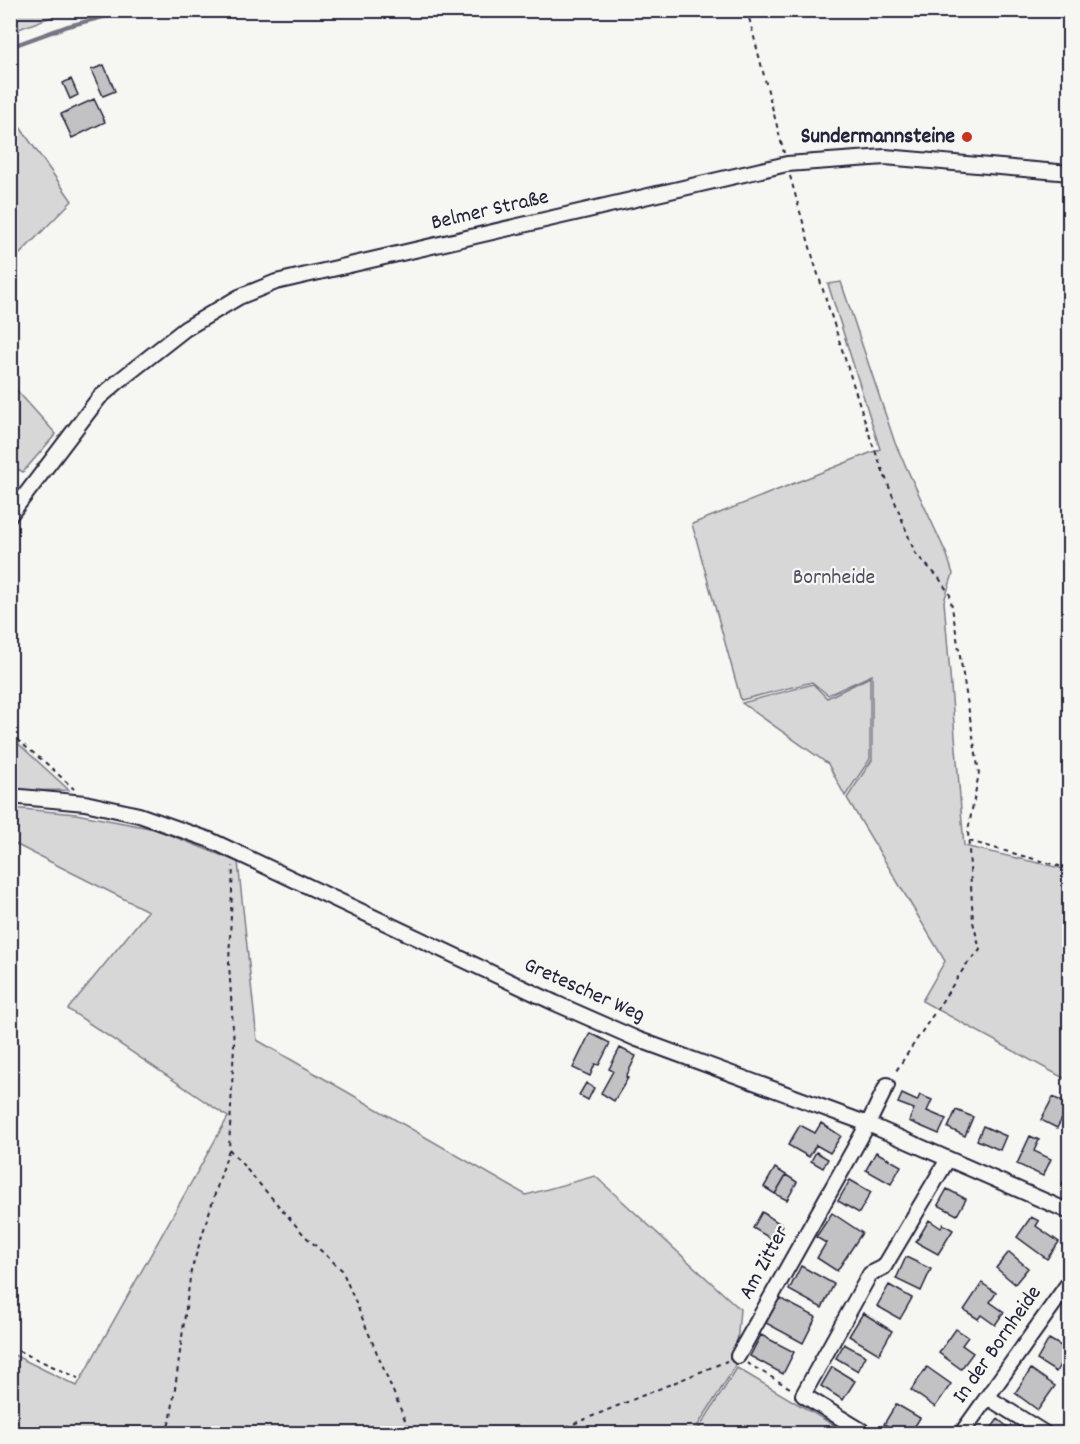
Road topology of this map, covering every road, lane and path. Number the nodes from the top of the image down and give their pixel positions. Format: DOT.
graph roads {
  1 [pos="747,10"];
  2 [pos="787,164"];
  3 [pos="1070,173"];
  4 [pos="10,515"];
  5 [pos="10,734"];
  6 [pos="10,796"];
  7 [pos="85,802"];
  8 [pos="969,841"];
  9 [pos="235,850"];
  10 [pos="1070,868"];
  11 [pos="887,1085"];
  12 [pos="868,1124"];
  13 [pos="230,1149"];
  14 [pos="948,1160"];
  15 [pos="1070,1212"];
  16 [pos="1070,1281"];
  17 [pos="10,1347"];
  18 [pos="738,1356"];
  19 [pos="78,1378"];
  20 [pos="803,1395"];
  21 [pos="987,1397"];
  22 [pos="165,1434"];
  23 [pos="411,1434"];
  24 [pos="549,1434"];
  25 [pos="867,1434"];
  26 [pos="961,1434"];
  27 [pos="1046,1434"];
  1 -- 2 [label="path"];
  2 -- 3 [label="street, Belmer Straße"];
  2 -- 4 [label="street, Belmer Straße"];
  2 -- 8 [label="path"];
  5 -- 7 [label="path"];
  6 -- 7 [label="street, Gretescher Weg"];
  7 -- 9 [label="street, Gretescher Weg"];
  8 -- 10 [label="path"];
  8 -- 11 [label="path"];
  9 -- 12 [label="street, Gretescher Weg"];
  9 -- 13 [label="path"];
  11 -- 12 [label="street, Am Zitter"];
  12 -- 14 [label="street, Gretescher Weg"];
  12 -- 18 [label="street, Am Zitter"];
  13 -- 22 [label="path"];
  13 -- 23 [label="path"];
  14 -- 15 [label="street, Gretescher Weg"];
  14 -- 20 [label="street"];
  16 -- 21 [label="street, In der Bornheide"];
  17 -- 19 [label="path"];
  18 -- 20 [label="path"];
  18 -- 24 [label="path"];
  20 -- 25 [label="street"];
  21 -- 26 [label="street, In der Bornheide"];
  21 -- 27 [label="street"];
}
